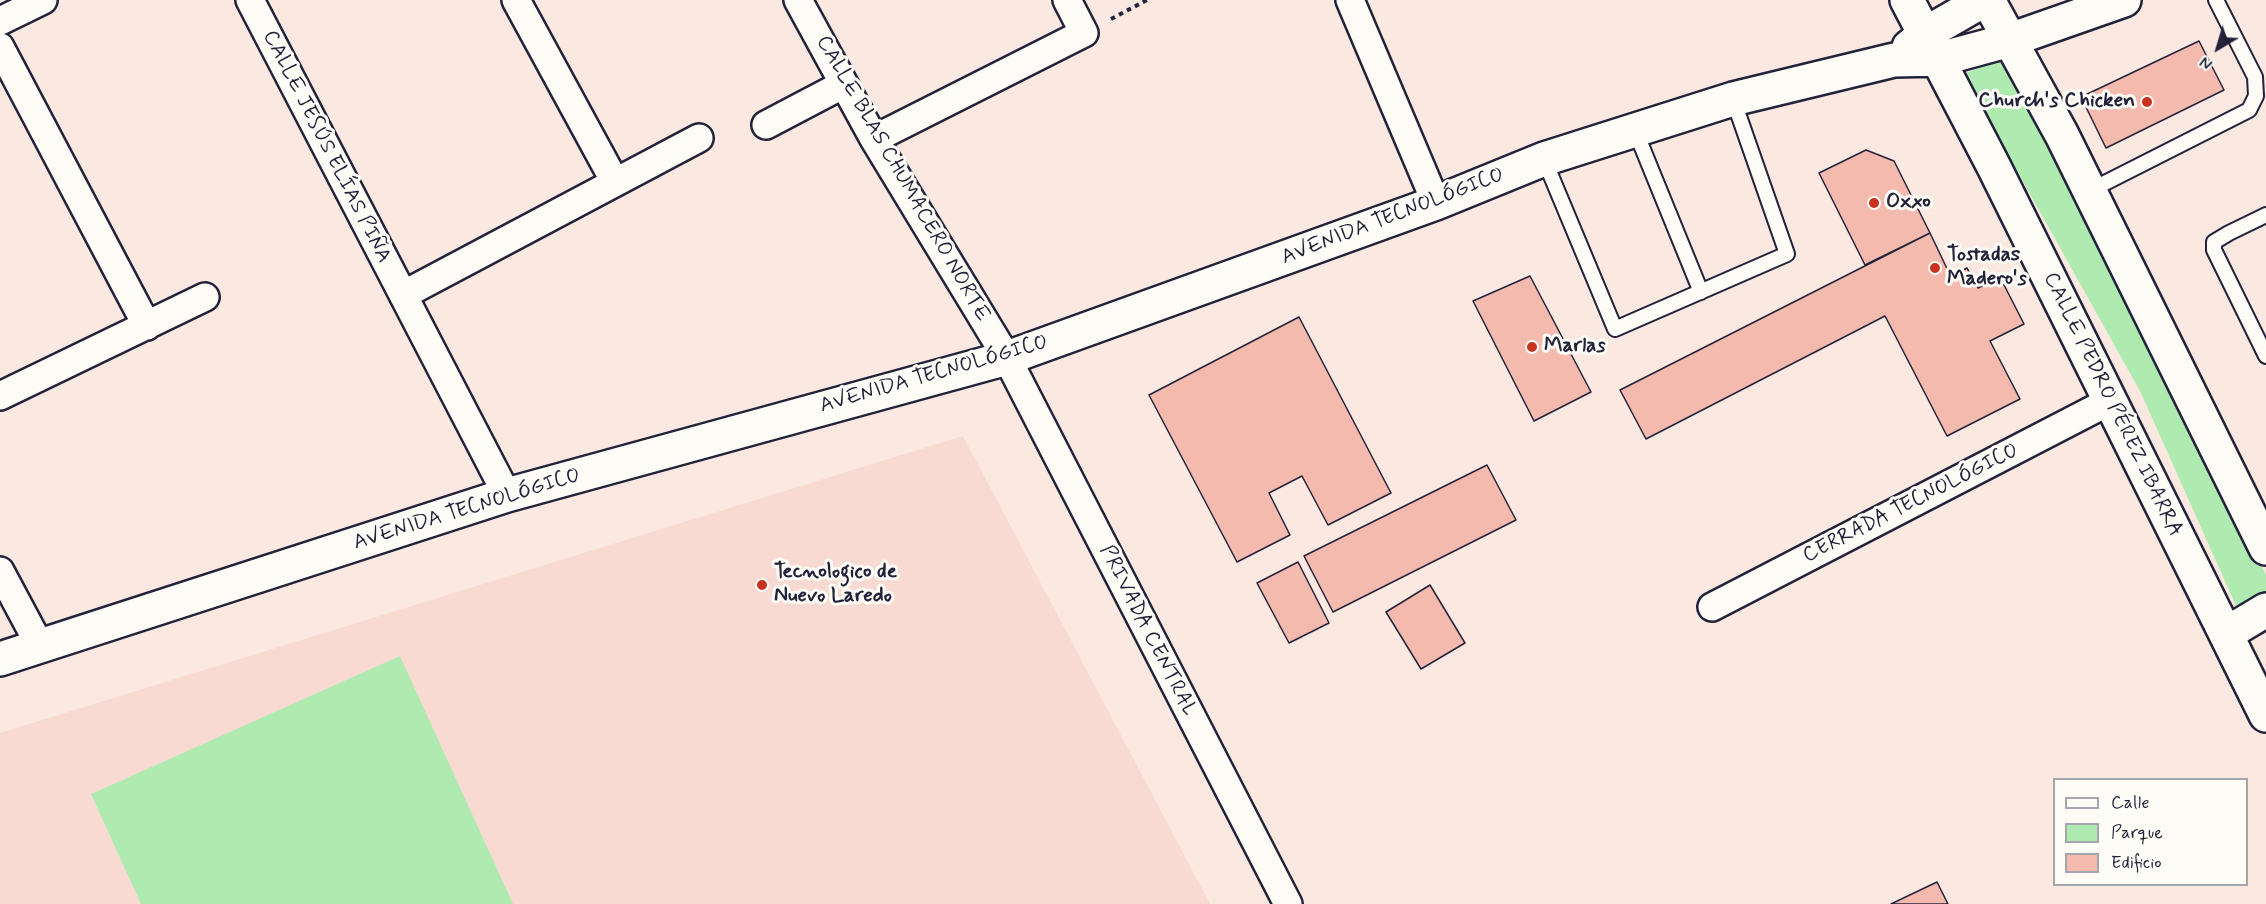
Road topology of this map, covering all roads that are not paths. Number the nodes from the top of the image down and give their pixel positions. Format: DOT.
graph roads {
  1 [pos="43,0"];
  2 [pos="250,0"];
  3 [pos="516,0"];
  4 [pos="798,0"];
  5 [pos="1067,0"];
  6 [pos="1350,0"];
  7 [pos="1907,0"];
  8 [pos="1986,0"];
  9 [pos="2124,0"];
  10 [pos="2216,0"];
  11 [pos="0,21"];
  12 [pos="2010,40"];
  13 [pos="0,46"];
  14 [pos="1932,47"];
  15 [pos="844,84"];
  16 [pos="1732,99"];
  17 [pos="766,125"];
  18 [pos="1635,130"];
  19 [pos="699,138"];
  20 [pos="874,139"];
  21 [pos="1544,159"];
  22 [pos="615,182"];
  23 [pos="2089,192"];
  24 [pos="1436,202"];
  25 [pos="2266,215"];
  26 [pos="1701,292"];
  27 [pos="403,295"];
  28 [pos="205,297"];
  29 [pos="147,326"];
  30 [pos="2266,356"];
  31 [pos="1007,358"];
  32 [pos="0,396"];
  33 [pos="2110,401"];
  34 [pos="507,495"];
  35 [pos="2266,548"];
  36 [pos="0,571"];
  37 [pos="1712,607"];
  38 [pos="2266,610"];
  39 [pos="2226,634"];
  40 [pos="40,646"];
  41 [pos="0,659"];
  42 [pos="2266,714"];
  43 [pos="1288,904"];
  1 -- 11 [label="street"];
  2 -- 27 [label="street, CALLE JESÚS ELÍAS PIÑA"];
  3 -- 22 [label="street"];
  4 -- 15 [label="street, CALLE BLAS CHUMACERO NORTE"];
  5 -- 20 [label="street"];
  6 -- 24 [label="street"];
  7 -- 14 [label="street, CALLE PEDRO PÉREZ IBARRA"];
  8 -- 12 [label="street"];
  8 -- 14 [label="street"];
  9 -- 12 [label="street"];
  10 -- 23 [label="lane"];
  12 -- 14 [label="street"];
  12 -- 23 [label="street"];
  13 -- 29 [label="street"];
  14 -- 16 [label="street, AVENIDA TECNOLÓGICO"];
  14 -- 33 [label="street, CALLE PEDRO PÉREZ IBARRA"];
  15 -- 17 [label="street"];
  15 -- 20 [label="street, CALLE BLAS CHUMACERO NORTE"];
  16 -- 18 [label="street, AVENIDA TECNOLÓGICO"];
  16 -- 26 [label="lane"];
  18 -- 21 [label="street, AVENIDA TECNOLÓGICO"];
  18 -- 26 [label="lane"];
  19 -- 22 [label="street"];
  20 -- 31 [label="street, CALLE BLAS CHUMACERO NORTE"];
  21 -- 24 [label="street, AVENIDA TECNOLÓGICO"];
  21 -- 26 [label="lane"];
  22 -- 27 [label="street"];
  23 -- 35 [label="street"];
  24 -- 31 [label="street, AVENIDA TECNOLÓGICO"];
  25 -- 30 [label="lane"];
  27 -- 34 [label="street, CALLE JESÚS ELÍAS PIÑA"];
  28 -- 29 [label="street"];
  29 -- 32 [label="street"];
  31 -- 34 [label="street, AVENIDA TECNOLÓGICO"];
  31 -- 43 [label="street, PRIVADA CENTRAL"];
  33 -- 37 [label="street, CERRADA TECNOLÓGICO"];
  33 -- 39 [label="street, CALLE PEDRO PÉREZ IBARRA"];
  34 -- 40 [label="street, AVENIDA TECNOLÓGICO"];
  36 -- 40 [label="street"];
  38 -- 39 [label="street"];
  39 -- 42 [label="street, CALLE PEDRO PÉREZ IBARRA"];
  40 -- 41 [label="street, AVENIDA TECNOLÓGICO"];
}
